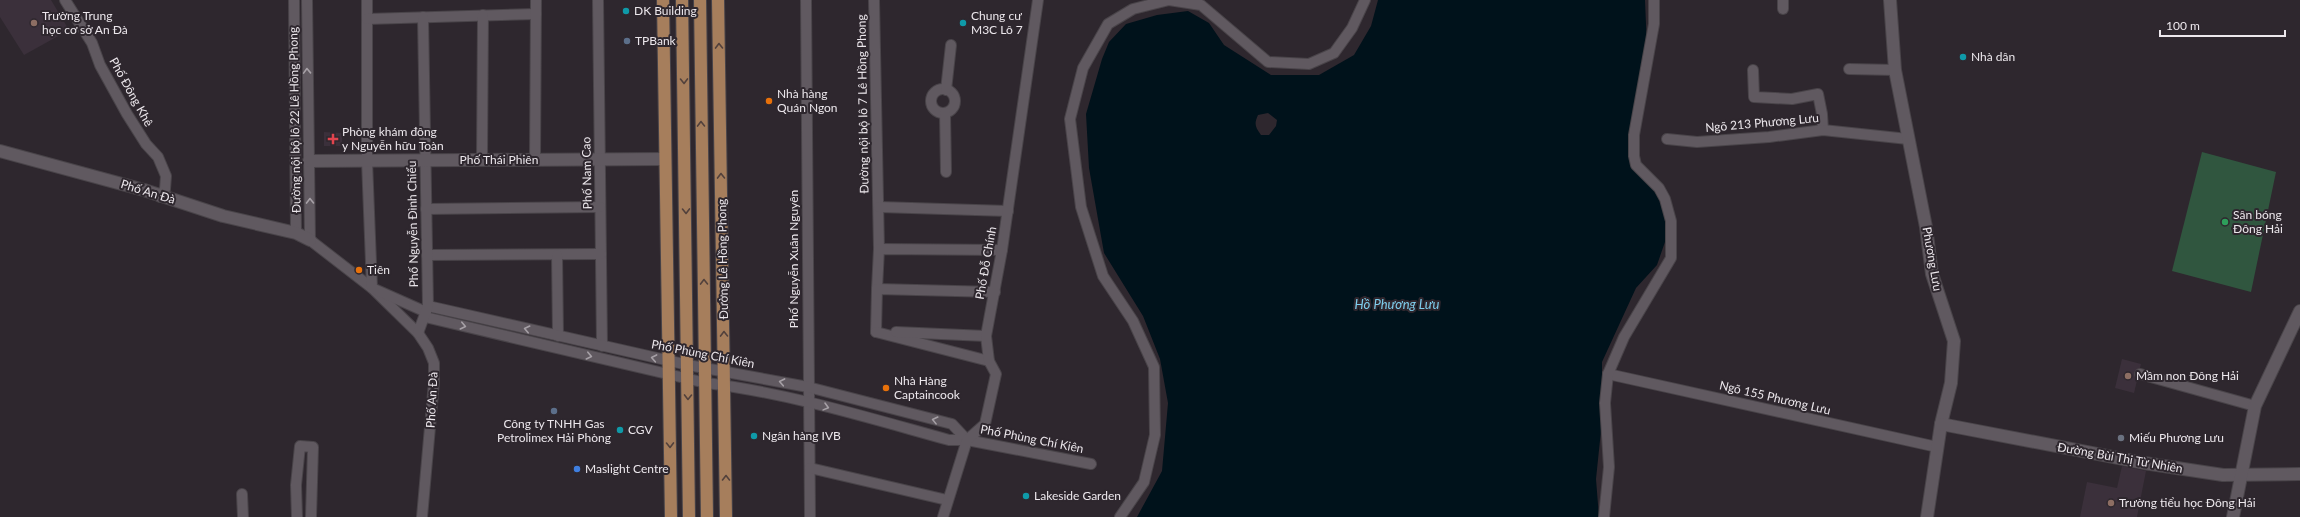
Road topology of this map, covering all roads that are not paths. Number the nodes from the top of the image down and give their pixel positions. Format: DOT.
graph roads {
  1 [pos="65,0"];
  2 [pos="294,0"];
  3 [pos="306,0"];
  4 [pos="367,0"];
  5 [pos="536,0"];
  6 [pos="598,0"];
  7 [pos="663,0"];
  8 [pos="682,0"];
  9 [pos="700,0"];
  10 [pos="718,0"];
  11 [pos="806,0"];
  12 [pos="874,0"];
  13 [pos="1038,0"];
  14 [pos="1365,0"];
  15 [pos="1654,0"];
  16 [pos="1890,0"];
  17 [pos="536,14"];
  18 [pos="483,15"];
  19 [pos="423,17"];
  20 [pos="367,18"];
  21 [pos="951,45"];
  22 [pos="1848,69"];
  23 [pos="1753,70"];
  24 [pos="1895,70"];
  25 [pos="946,90"];
  26 [pos="945,113"];
  27 [pos="1823,130"];
  28 [pos="1667,139"];
  29 [pos="1908,140"];
  30 [pos="0,151"];
  31 [pos="600,159"];
  32 [pos="665,159"];
  33 [pos="425,160"];
  34 [pos="482,160"];
  35 [pos="535,160"];
  36 [pos="310,161"];
  37 [pos="367,161"];
  38 [pos="946,172"];
  39 [pos="160,197"];
  40 [pos="600,207"];
  41 [pos="879,207"];
  42 [pos="426,209"];
  43 [pos="1008,211"];
  44 [pos="296,233"];
  45 [pos="310,240"];
  46 [pos="879,249"];
  47 [pos="1002,250"];
  48 [pos="601,254"];
  49 [pos="427,255"];
  50 [pos="557,255"];
  51 [pos="372,288"];
  52 [pos="877,289"];
  53 [pos="995,292"];
  54 [pos="2300,311"];
  55 [pos="426,312"];
  56 [pos="876,332"];
  57 [pos="418,333"];
  58 [pos="986,336"];
  59 [pos="562,337"];
  60 [pos="602,346"];
  61 [pos="566,350"];
  62 [pos="669,361"];
  63 [pos="989,361"];
  64 [pos="688,365"];
  65 [pos="705,369"];
  66 [pos="725,372"];
  67 [pos="1608,374"];
  68 [pos="2140,374"];
  69 [pos="669,375"];
  70 [pos="688,379"];
  71 [pos="706,383"];
  72 [pos="726,385"];
  73 [pos="808,388"];
  74 [pos="810,402"];
  75 [pos="2255,406"];
  76 [pos="1941,424"];
  77 [pos="967,440"];
  78 [pos="1937,447"];
  79 [pos="1091,464"];
  80 [pos="810,468"];
  81 [pos="2243,474"];
  82 [pos="2300,474"];
  83 [pos="242,494"];
  84 [pos="948,500"];
  85 [pos="243,517"];
  86 [pos="297,517"];
  87 [pos="311,517"];
  88 [pos="422,517"];
  89 [pos="671,517"];
  90 [pos="689,517"];
  91 [pos="707,517"];
  92 [pos="726,517"];
  93 [pos="810,517"];
  94 [pos="943,517"];
  95 [pos="1120,517"];
  96 [pos="1604,517"];
  97 [pos="1927,517"];
  98 [pos="2233,517"];
  1 -- 39 [label="street, Phố Đông Khê"];
  2 -- 44 [label="street, Đường nội bộ lô 22 Lê Hồng Phong"];
  36 -- 3 [label="street, Đường nội bộ lô 22 Lê Hồng Phong, one-way"];
  4 -- 20 [label="street"];
  5 -- 17 [label="street"];
  6 -- 31 [label="street, Phố Nam Cao"];
  7 -- 32 [label="main road"];
  8 -- 64 [label="main road, one-way"];
  65 -- 9 [label="main road, Đường Lê Hồng Phong, one-way"];
  66 -- 10 [label="main road, Đường Lê Hồng Phong, one-way"];
  11 -- 73 [label="street, Phố Nguyễn Xuân Nguyên"];
  12 -- 41 [label="street, Đường nội bộ lô 7 Lê Hồng Phong"];
  13 -- 43 [label="street, Phố Đỗ Chính"];
  14 -- 95 [label="street"];
  15 -- 67 [label="street"];
  16 -- 24 [label="street, Phương Lưu"];
  17 -- 18 [label="street"];
  17 -- 35 [label="street"];
  18 -- 19 [label="street"];
  18 -- 34 [label="street"];
  19 -- 20 [label="street"];
  19 -- 33 [label="street, Phố Nguyễn Đình Chiểu"];
  20 -- 37 [label="street"];
  21 -- 25 [label="street"];
  22 -- 24 [label="street"];
  23 -- 27 [label="street"];
  24 -- 29 [label="street, Phương Lưu"];
  25 -- 26 [label="street"];
  25 -- 26 [label="street"];
  26 -- 38 [label="street"];
  27 -- 28 [label="street, Ngõ 213 Phương Lưu"];
  27 -- 29 [label="street, Ngõ 213 Phương Lưu"];
  29 -- 76 [label="street, Phương Lưu"];
  30 -- 39 [label="street, Phố An Đà"];
  31 -- 32 [label="street, Phố Thái Phiên"];
  31 -- 35 [label="street, Phố Thái Phiên"];
  31 -- 40 [label="street, Phố Nam Cao"];
  32 -- 62 [label="main road"];
  33 -- 34 [label="street, Phố Thái Phiên"];
  33 -- 37 [label="street, Phố Thái Phiên"];
  33 -- 42 [label="street, Phố Nguyễn Đình Chiểu"];
  34 -- 35 [label="street, Phố Thái Phiên"];
  36 -- 37 [label="street, Phố Thái Phiên"];
  45 -- 36 [label="street, Đường nội bộ lô 22 Lê Hồng Phong, one-way"];
  37 -- 51 [label="street"];
  39 -- 44 [label="street, Phố An Đà"];
  40 -- 42 [label="street"];
  40 -- 48 [label="street, Phố Nam Cao"];
  41 -- 43 [label="street, Đường nội bộ lô 7 Lê Hồng Phong"];
  41 -- 46 [label="street, Đường nội bộ lô 7 Lê Hồng Phong"];
  42 -- 49 [label="street, Phố Nguyễn Đình Chiểu"];
  43 -- 47 [label="street, Phố Đỗ Chính"];
  44 -- 45 [label="street, Phố An Đà"];
  45 -- 51 [label="street, Phố An Đà"];
  46 -- 47 [label="street"];
  46 -- 52 [label="street, Đường nội bộ lô 7 Lê Hồng Phong"];
  47 -- 53 [label="street, Phố Đỗ Chính"];
  48 -- 50 [label="street"];
  48 -- 60 [label="street, Phố Nam Cao"];
  49 -- 50 [label="street"];
  49 -- 55 [label="street, Phố Nguyễn Đình Chiểu"];
  50 -- 59 [label="street"];
  51 -- 55 [label="street"];
  51 -- 57 [label="street, Phố An Đà"];
  52 -- 53 [label="street"];
  52 -- 56 [label="street, Đường nội bộ lô 7 Lê Hồng Phong"];
  53 -- 58 [label="street, Phố Đỗ Chính"];
  54 -- 75 [label="street"];
  55 -- 57 [label="street, Phố Nguyễn Đình Chiểu"];
  59 -- 55 [label="street, Phố Phùng Chí Kiên, one-way"];
  55 -- 61 [label="street, Phố Phùng Chí Kiên, one-way"];
  56 -- 58 [label="street"];
  56 -- 63 [label="street"];
  57 -- 88 [label="street, Phố An Đà"];
  58 -- 63 [label="street, Phố Đỗ Chính"];
  59 -- 60 [label="street, Phố Phùng Chí Kiên"];
  59 -- 61 [label="street"];
  62 -- 60 [label="street, Phố Phùng Chí Kiên, one-way"];
  61 -- 69 [label="street, Phố Phùng Chí Kiên, one-way"];
  62 -- 64 [label="street, Phố Phùng Chí Kiên"];
  62 -- 69 [label="main road"];
  63 -- 77 [label="street, Phố Đỗ Chính"];
  64 -- 65 [label="street, Phố Phùng Chí Kiên"];
  64 -- 70 [label="main road"];
  65 -- 66 [label="street, Phố Phùng Chí Kiên"];
  65 -- 71 [label="main road, Đường Lê Hồng Phong"];
  66 -- 72 [label="main road, Đường Lê Hồng Phong"];
  73 -- 66 [label="street, Phố Phùng Chí Kiên, one-way"];
  67 -- 78 [label="street, Ngõ 155 Phương Lưu"];
  67 -- 96 [label="street"];
  68 -- 75 [label="street"];
  69 -- 70 [label="street, Phố Phùng Chí Kiên"];
  69 -- 89 [label="main road, one-way"];
  70 -- 71 [label="street, Phố Phùng Chí Kiên"];
  70 -- 90 [label="main road, one-way"];
  71 -- 72 [label="street, Phố Phùng Chí Kiên"];
  71 -- 91 [label="main road, Đường Lê Hồng Phong"];
  72 -- 74 [label="street, Phố Phùng Chí Kiên"];
  92 -- 72 [label="main road, Đường Lê Hồng Phong, one-way"];
  73 -- 74 [label="street, Phố Nguyễn Xuân Nguyên"];
  77 -- 73 [label="street, Phố Phùng Chí Kiên, one-way"];
  74 -- 77 [label="street, Phố Phùng Chí Kiên, one-way"];
  74 -- 80 [label="street, Phố Nguyễn Xuân Nguyên"];
  75 -- 81 [label="street"];
  76 -- 78 [label="street, Phương Lưu"];
  76 -- 81 [label="street, Đường Bùi Thị Từ Nhiên"];
  77 -- 79 [label="street, Phố Phùng Chí Kiên"];
  77 -- 84 [label="street"];
  78 -- 97 [label="street, Phương Lưu"];
  80 -- 84 [label="street"];
  80 -- 93 [label="street, Phố Nguyễn Xuân Nguyên"];
  81 -- 82 [label="street, Đường Bùi Thị Từ Nhiên"];
  81 -- 98 [label="street"];
  83 -- 85 [label="street"];
  84 -- 94 [label="street"];
  86 -- 87 [label="street"];
}
